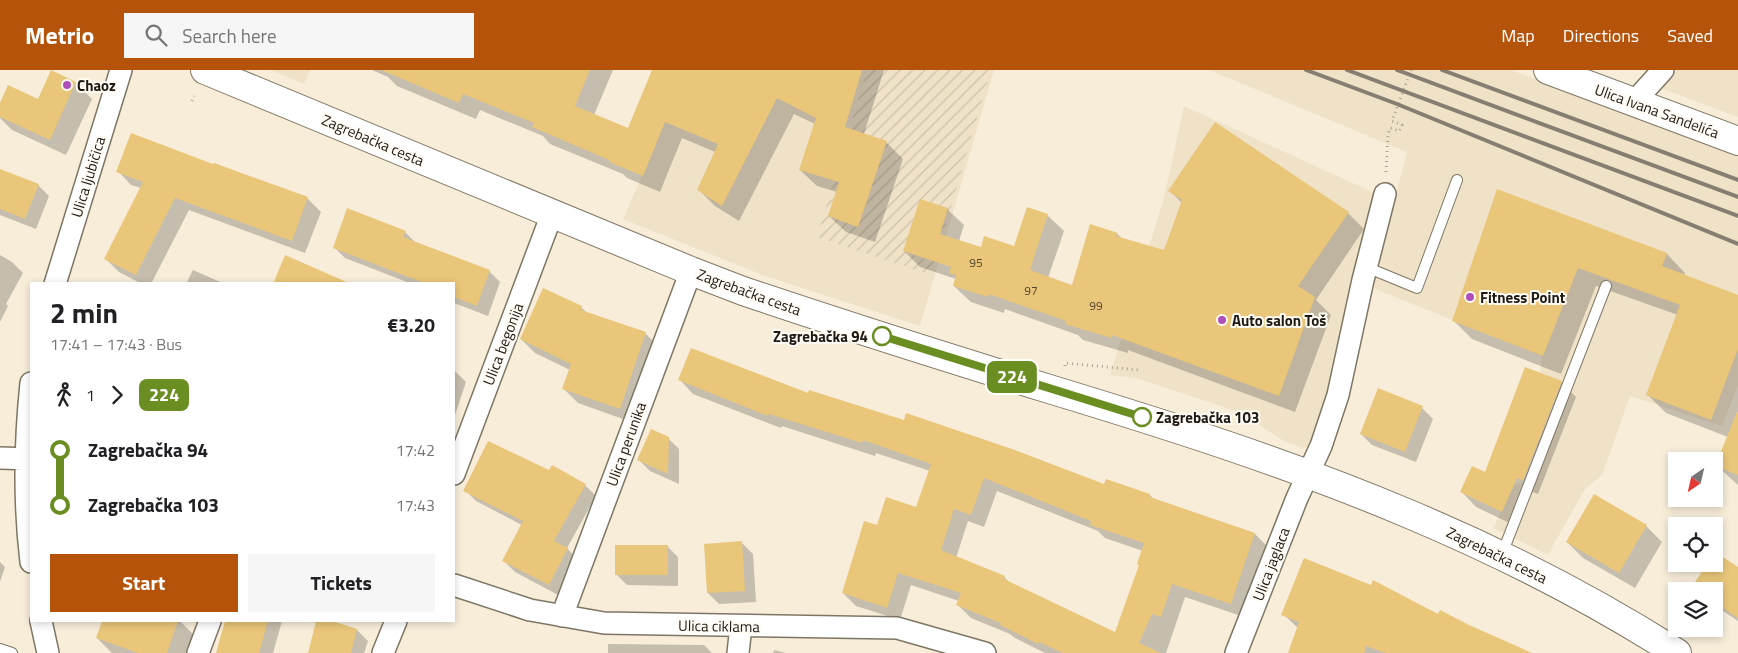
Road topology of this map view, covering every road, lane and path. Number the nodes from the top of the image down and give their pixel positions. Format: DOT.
graph roads {
  1 [pos="120,70"];
  2 [pos="205,70"];
  3 [pos="1411,70"];
  4 [pos="1548,70"];
  5 [pos="1663,70"];
  6 [pos="194,96"];
  7 [pos="192,101"];
  8 [pos="1633,103"];
  9 [pos="1738,141"];
  10 [pos="1457,180"];
  11 [pos="1385,194"];
  12 [pos="552,214"];
  13 [pos="1366,267"];
  14 [pos="691,271"];
  15 [pos="56,282"];
  16 [pos="1606,286"];
  17 [pos="1064,370"];
  18 [pos="1139,370"];
  19 [pos="30,421"];
  20 [pos="0,458"];
  21 [pos="29,459"];
  22 [pos="455,471"];
  23 [pos="1307,474"];
  24 [pos="30,549"];
  25 [pos="1502,555"];
  26 [pos="455,585"];
  27 [pos="562,616"];
  28 [pos="40,622"];
  29 [pos="210,622"];
  30 [pos="396,622"];
  31 [pos="741,626"];
  32 [pos="0,648"];
  33 [pos="12,653"];
  34 [pos="48,653"];
  35 [pos="198,653"];
  36 [pos="383,653"];
  37 [pos="738,653"];
  38 [pos="985,653"];
  39 [pos="1236,653"];
  40 [pos="1677,653"];
  1 -- 15 [label="street, Ulica ljubičica"];
  2 -- 12 [label="main road, Zagrebačka cesta"];
  3 -- 11 [label="path"];
  4 -- 8 [label="main road, Ulica Ivana Sandelića"];
  5 -- 8 [label="street"];
  6 -- 7 [label="path"];
  8 -- 9 [label="main road, Ulica Ivana Sandelića"];
  10 -- 13 [label="lane"];
  11 -- 13 [label="street"];
  12 -- 14 [label="main road, Zagrebačka cesta"];
  12 -- 22 [label="street, Ulica begonija"];
  13 -- 23 [label="street"];
  14 -- 23 [label="main road, Zagrebačka cesta"];
  14 -- 27 [label="street, Ulica perunika"];
  16 -- 25 [label="lane"];
  17 -- 18 [label="path"];
  19 -- 21 [label="street"];
  20 -- 21 [label="street"];
  21 -- 24 [label="street"];
  23 -- 25 [label="main road, Zagrebačka cesta"];
  23 -- 39 [label="street, Ulica jaglaca"];
  25 -- 40 [label="main road, Zagrebačka cesta"];
  26 -- 27 [label="street, Ulica ciklama"];
  27 -- 31 [label="street, Ulica ciklama"];
  28 -- 34 [label="street"];
  29 -- 35 [label="street"];
  30 -- 36 [label="street"];
  31 -- 37 [label="street"];
  31 -- 38 [label="street, Ulica ciklama"];
  32 -- 33 [label="lane"];
}
